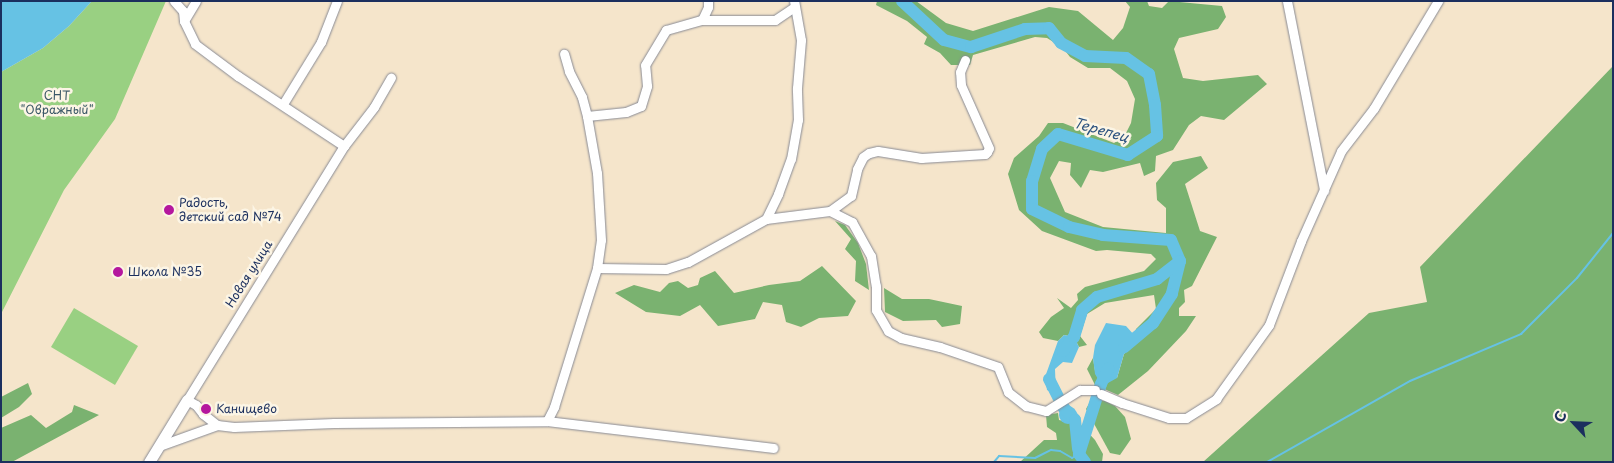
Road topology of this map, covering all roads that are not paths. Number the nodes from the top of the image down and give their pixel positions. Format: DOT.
graph roads {
  1 [pos="174,1"];
  2 [pos="196,1"];
  3 [pos="337,1"];
  4 [pos="708,1"];
  5 [pos="1286,1"];
  6 [pos="1438,1"];
  7 [pos="794,4"];
  8 [pos="702,20"];
  9 [pos="184,21"];
  10 [pos="564,54"];
  11 [pos="964,60"];
  12 [pos="391,77"];
  13 [pos="283,104"];
  14 [pos="587,116"];
  15 [pos="344,146"];
  16 [pos="1324,191"];
  17 [pos="830,210"];
  18 [pos="766,219"];
  19 [pos="597,268"];
  20 [pos="187,400"];
  21 [pos="547,420"];
  22 [pos="217,425"];
  23 [pos="159,446"];
  24 [pos="773,448"];
  25 [pos="149,462"];
  1 -- 9 [label="street"];
  2 -- 9 [label="street"];
  3 -- 13 [label="street"];
  4 -- 8 [label="street"];
  5 -- 16 [label="street"];
  6 -- 16 [label="street"];
  7 -- 8 [label="street"];
  7 -- 18 [label="street"];
  8 -- 14 [label="street"];
  9 -- 13 [label="street"];
  10 -- 14 [label="street"];
  11 -- 17 [label="street"];
  12 -- 15 [label="street, Новая улица"];
  13 -- 15 [label="street"];
  14 -- 19 [label="street"];
  15 -- 20 [label="street, Новая улица"];
  16 -- 17 [label="street"];
  17 -- 18 [label="street"];
  18 -- 19 [label="street"];
  19 -- 21 [label="street"];
  20 -- 22 [label="street"];
  20 -- 23 [label="street, Новая улица"];
  21 -- 22 [label="street"];
  21 -- 24 [label="street"];
  22 -- 23 [label="street"];
  23 -- 25 [label="street, Новая улица"];
}
